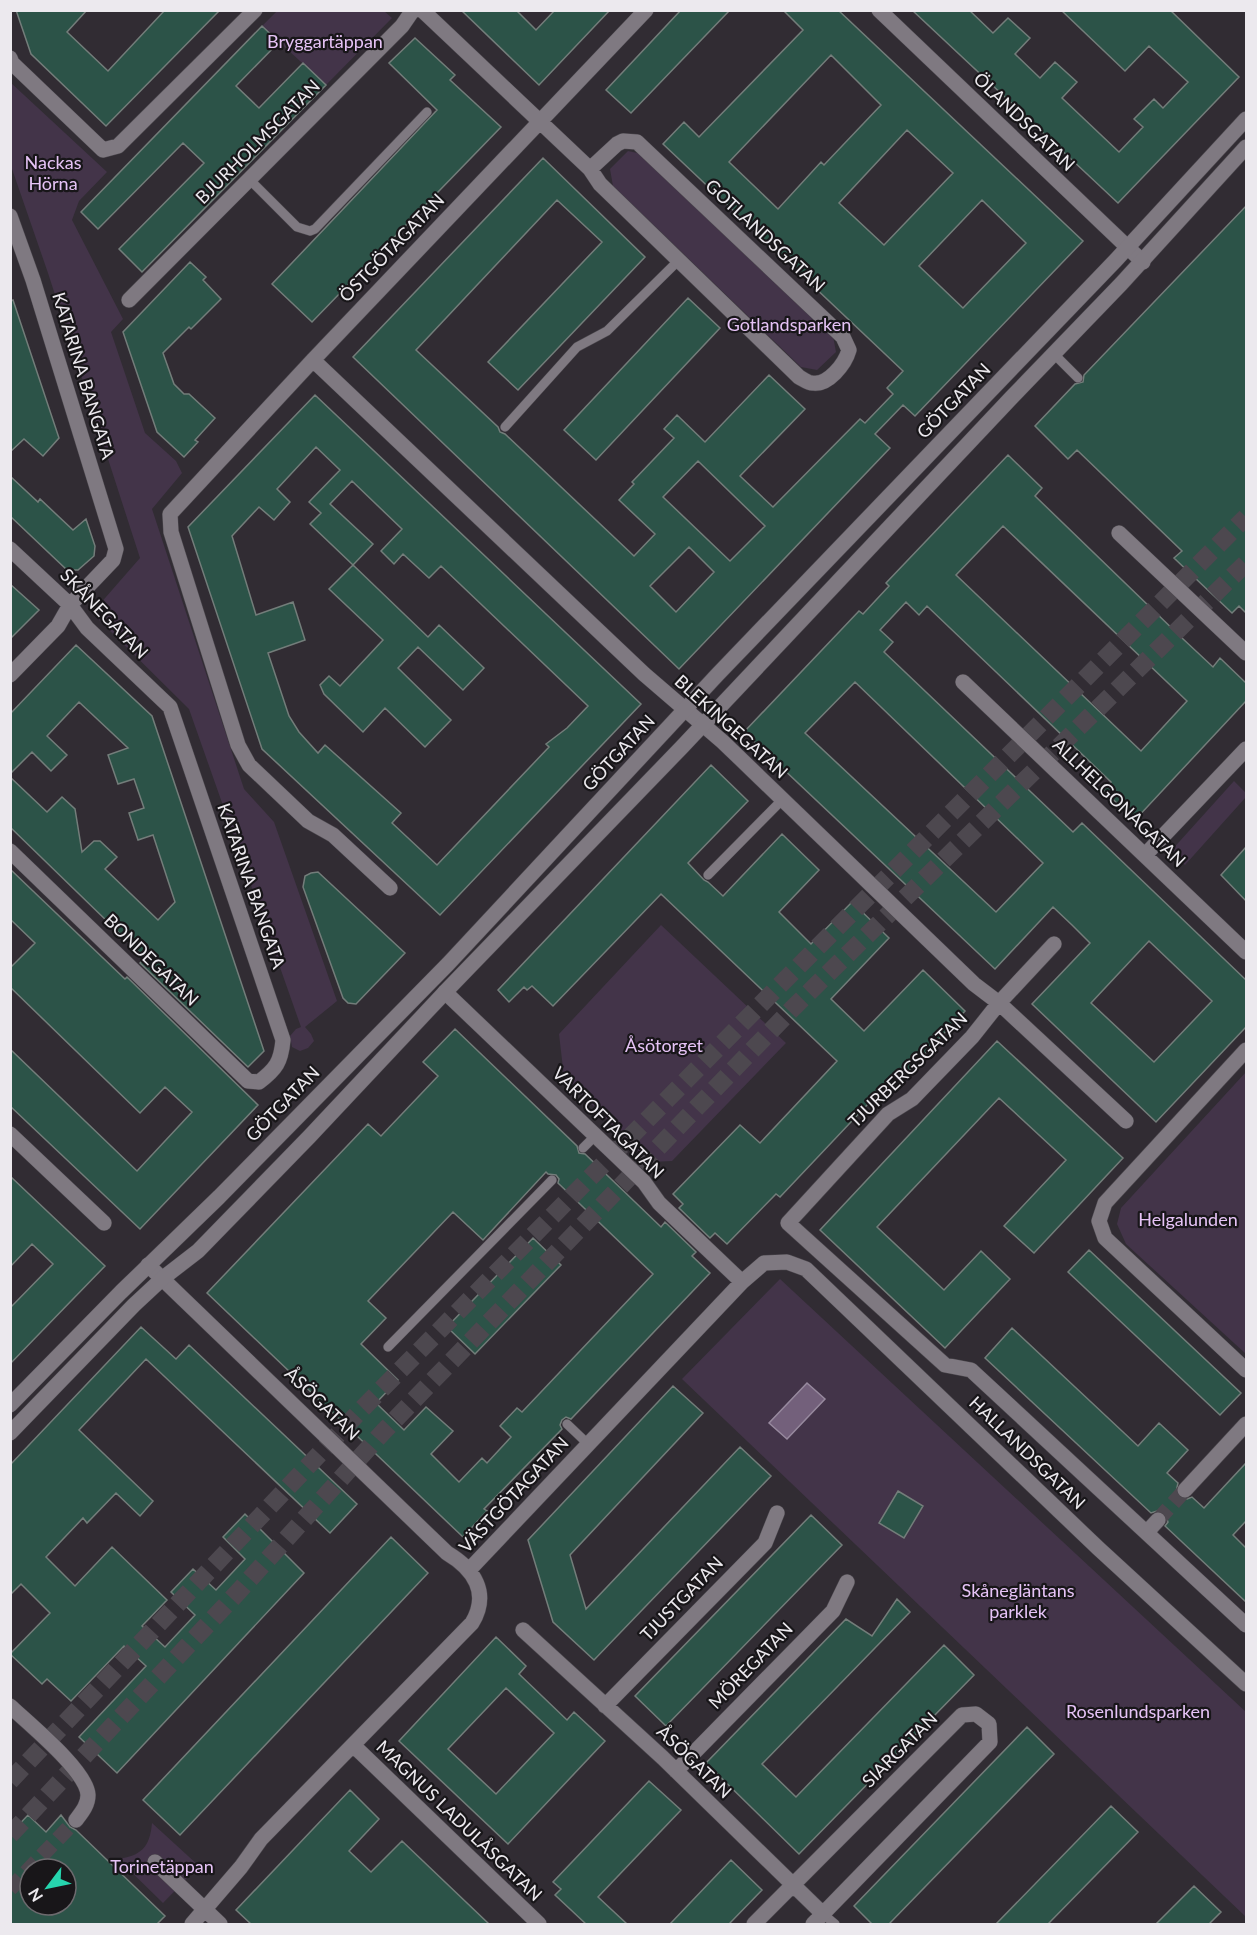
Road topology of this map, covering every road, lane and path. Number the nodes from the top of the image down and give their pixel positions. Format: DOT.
graph roads {
  1 [pos="255,10"];
  2 [pos="412,10"];
  3 [pos="422,10"];
  4 [pos="646,10"];
  5 [pos="879,10"];
  6 [pos="10,58"];
  7 [pos="427,112"];
  8 [pos="1246,119"];
  9 [pos="540,121"];
  10 [pos="1246,147"];
  11 [pos="590,169"];
  12 [pos="249,179"];
  13 [pos="10,216"];
  14 [pos="1127,247"];
  15 [pos="679,260"];
  16 [pos="1143,262"];
  17 [pos="129,300"];
  18 [pos="1054,354"];
  19 [pos="312,360"];
  20 [pos="1078,378"];
  21 [pos="505,427"];
  22 [pos="1119,533"];
  23 [pos="10,549"];
  24 [pos="70,604"];
  25 [pos="1246,653"];
  26 [pos="10,675"];
  27 [pos="963,682"];
  28 [pos="170,707"];
  29 [pos="685,710"];
  30 [pos="703,725"];
  31 [pos="1246,749"];
  32 [pos="782,800"];
  33 [pos="10,851"];
  34 [pos="1146,854"];
  35 [pos="708,875"];
  36 [pos="390,888"];
  37 [pos="1054,944"];
  38 [pos="1246,952"];
  39 [pos="445,992"];
  40 [pos="999,1003"];
  41 [pos="1246,1050"];
  42 [pos="268,1076"];
  43 [pos="1126,1121"];
  44 [pos="10,1134"];
  45 [pos="595,1136"];
  46 [pos="583,1148"];
  47 [pos="552,1180"];
  48 [pos="104,1223"];
  49 [pos="788,1223"];
  50 [pos="776,1262"];
  51 [pos="148,1265"];
  52 [pos="163,1278"];
  53 [pos="742,1282"];
  54 [pos="388,1347"];
  55 [pos="1246,1370"];
  56 [pos="12,1401"];
  57 [pos="567,1424"];
  58 [pos="1246,1424"];
  59 [pos="10,1432"];
  60 [pos="588,1444"];
  61 [pos="1185,1490"];
  62 [pos="777,1512"];
  63 [pos="1158,1520"];
  64 [pos="1147,1532"];
  65 [pos="470,1569"];
  66 [pos="847,1582"];
  67 [pos="1246,1624"];
  68 [pos="523,1630"];
  69 [pos="1246,1684"];
  70 [pos="10,1706"];
  71 [pos="605,1706"];
  72 [pos="353,1745"];
  73 [pos="676,1771"];
  74 [pos="76,1820"];
  75 [pos="155,1862"];
  76 [pos="793,1884"];
  77 [pos="206,1910"];
  78 [pos="818,1919"];
  79 [pos="192,1924"];
  80 [pos="220,1924"];
  81 [pos="539,1924"];
  82 [pos="754,1924"];
  83 [pos="835,1924"];
  1 -- 6 [label="street"];
  2 -- 12 [label="street, BJURHOLMSGATAN"];
  3 -- 9 [label="street, GOTLANDSGATAN"];
  4 -- 9 [label="street, ÖSTGÖTAGATAN"];
  5 -- 14 [label="street, ÖLANDSGATAN"];
  7 -- 12 [label="lane"];
  8 -- 14 [label="street, GÖTGATAN"];
  9 -- 11 [label="street, GOTLANDSGATAN"];
  9 -- 19 [label="street, ÖSTGÖTAGATAN"];
  10 -- 16 [label="street"];
  11 -- 15 [label="street, GOTLANDSGATAN"];
  11 -- 15 [label="street, GOTLANDSGATAN"];
  12 -- 17 [label="street, BJURHOLMSGATAN"];
  13 -- 24 [label="street, KATARINA BANGATA"];
  14 -- 16 [label="street, ÖLANDSGATAN"];
  14 -- 29 [label="street, GÖTGATAN"];
  15 -- 21 [label="lane"];
  16 -- 18 [label="street"];
  18 -- 20 [label="lane"];
  18 -- 30 [label="street"];
  19 -- 29 [label="street, BLEKINGEGATAN"];
  19 -- 36 [label="street, ÖSTGÖTAGATAN"];
  22 -- 25 [label="street"];
  23 -- 24 [label="street, SKÅNEGATAN"];
  24 -- 26 [label="street"];
  24 -- 28 [label="street, SKÅNEGATAN"];
  27 -- 34 [label="street, ALLHELGONAGATAN"];
  28 -- 42 [label="street, KATARINA BANGATA"];
  29 -- 30 [label="street, BLEKINGEGATAN"];
  29 -- 51 [label="street, GÖTGATAN"];
  30 -- 32 [label="street, BLEKINGEGATAN"];
  30 -- 39 [label="street"];
  31 -- 34 [label="street"];
  32 -- 35 [label="lane"];
  32 -- 40 [label="street, BLEKINGEGATAN"];
  33 -- 42 [label="street, BONDEGATAN"];
  34 -- 38 [label="street, ALLHELGONAGATAN"];
  37 -- 40 [label="street, TJURBERGSGATAN"];
  39 -- 45 [label="street, VARTOFTAGATAN"];
  39 -- 52 [label="street"];
  40 -- 43 [label="street, BLEKINGEGATAN"];
  40 -- 49 [label="street, TJURBERGSGATAN"];
  41 -- 55 [label="street"];
  44 -- 48 [label="street"];
  45 -- 46 [label="lane"];
  45 -- 53 [label="street, VARTOFTAGATAN"];
  47 -- 54 [label="lane"];
  49 -- 64 [label="street, HALLANDSGATAN"];
  50 -- 53 [label="street, VÄSTGÖTAGATAN"];
  50 -- 69 [label="street, HALLANDSGATAN"];
  51 -- 52 [label="street, ÅSÖGATAN"];
  51 -- 56 [label="street, GÖTGATAN"];
  52 -- 59 [label="street"];
  52 -- 65 [label="street, ÅSÖGATAN"];
  53 -- 60 [label="street, VÄSTGÖTAGATAN"];
  57 -- 60 [label="lane"];
  58 -- 61 [label="street"];
  60 -- 65 [label="street, VÄSTGÖTAGATAN"];
  62 -- 71 [label="street, TJUSTGATAN"];
  63 -- 64 [label="street"];
  64 -- 67 [label="street, HALLANDSGATAN"];
  65 -- 72 [label="street, VÄSTGÖTAGATAN"];
  66 -- 73 [label="street, MÖREGATAN"];
  68 -- 71 [label="street, ÅSÖGATAN"];
  70 -- 74 [label="street"];
  71 -- 73 [label="street, ÅSÖGATAN"];
  72 -- 77 [label="street, VÄSTGÖTAGATAN"];
  72 -- 81 [label="street, MAGNUS LADULÅSGATAN"];
  73 -- 76 [label="street, ÅSÖGATAN"];
  75 -- 77 [label="street"];
  76 -- 78 [label="street, ÅSÖGATAN"];
  76 -- 78 [label="street, SIARGATAN"];
  76 -- 82 [label="street, SIARGATAN"];
  77 -- 79 [label="street, VÄSTGÖTAGATAN"];
  77 -- 80 [label="street"];
  78 -- 83 [label="lane, ÅSÖGATAN"];
}
